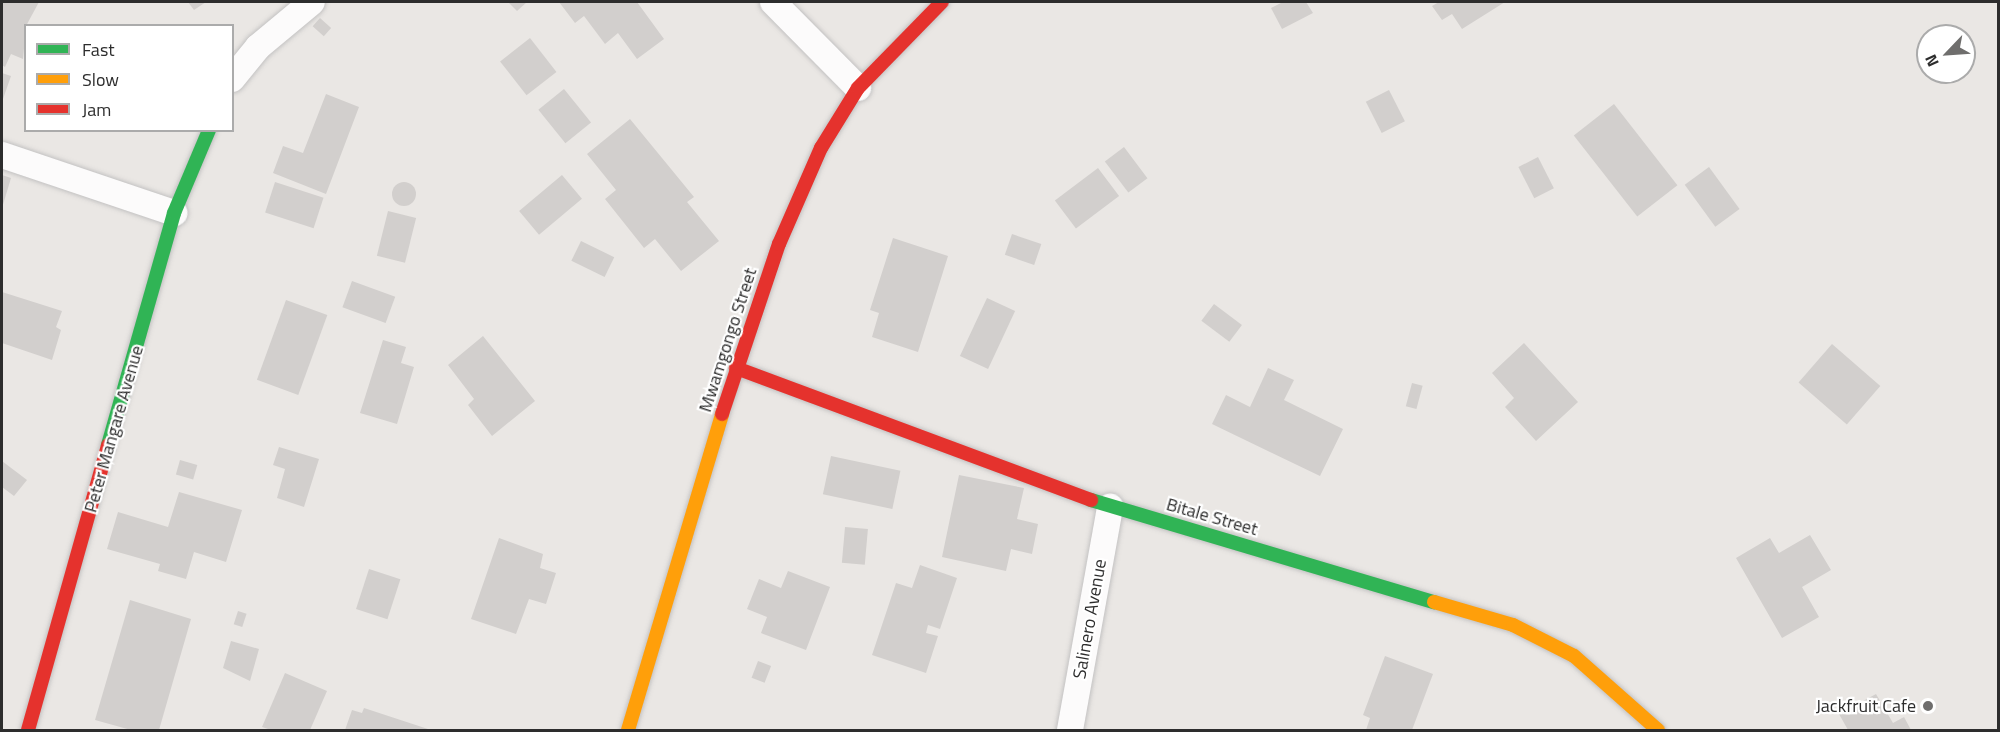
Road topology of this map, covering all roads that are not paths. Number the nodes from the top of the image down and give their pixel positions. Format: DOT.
graph roads {
  1 [pos="312,2"];
  2 [pos="773,2"];
  3 [pos="942,2"];
  4 [pos="234,77"];
  5 [pos="858,88"];
  6 [pos="208,132"];
  7 [pos="2,155"];
  8 [pos="174,213"];
  9 [pos="736,368"];
  10 [pos="1110,507"];
  11 [pos="28,730"];
  12 [pos="628,730"];
  13 [pos="1070,730"];
  14 [pos="1658,730"];
  1 -- 4 [label="street"];
  2 -- 5 [label="street"];
  3 -- 5 [label="street, Mwamgongo Street"];
  5 -- 9 [label="street, Mwamgongo Street"];
  6 -- 8 [label="street, Peter Mangare Avenue"];
  7 -- 8 [label="street"];
  8 -- 11 [label="street, Peter Mangare Avenue"];
  9 -- 10 [label="street, Bitale Street"];
  9 -- 12 [label="street, Mwamgongo Street"];
  10 -- 13 [label="street, Salinero Avenue"];
  10 -- 14 [label="street, Bitale Street"];
}
